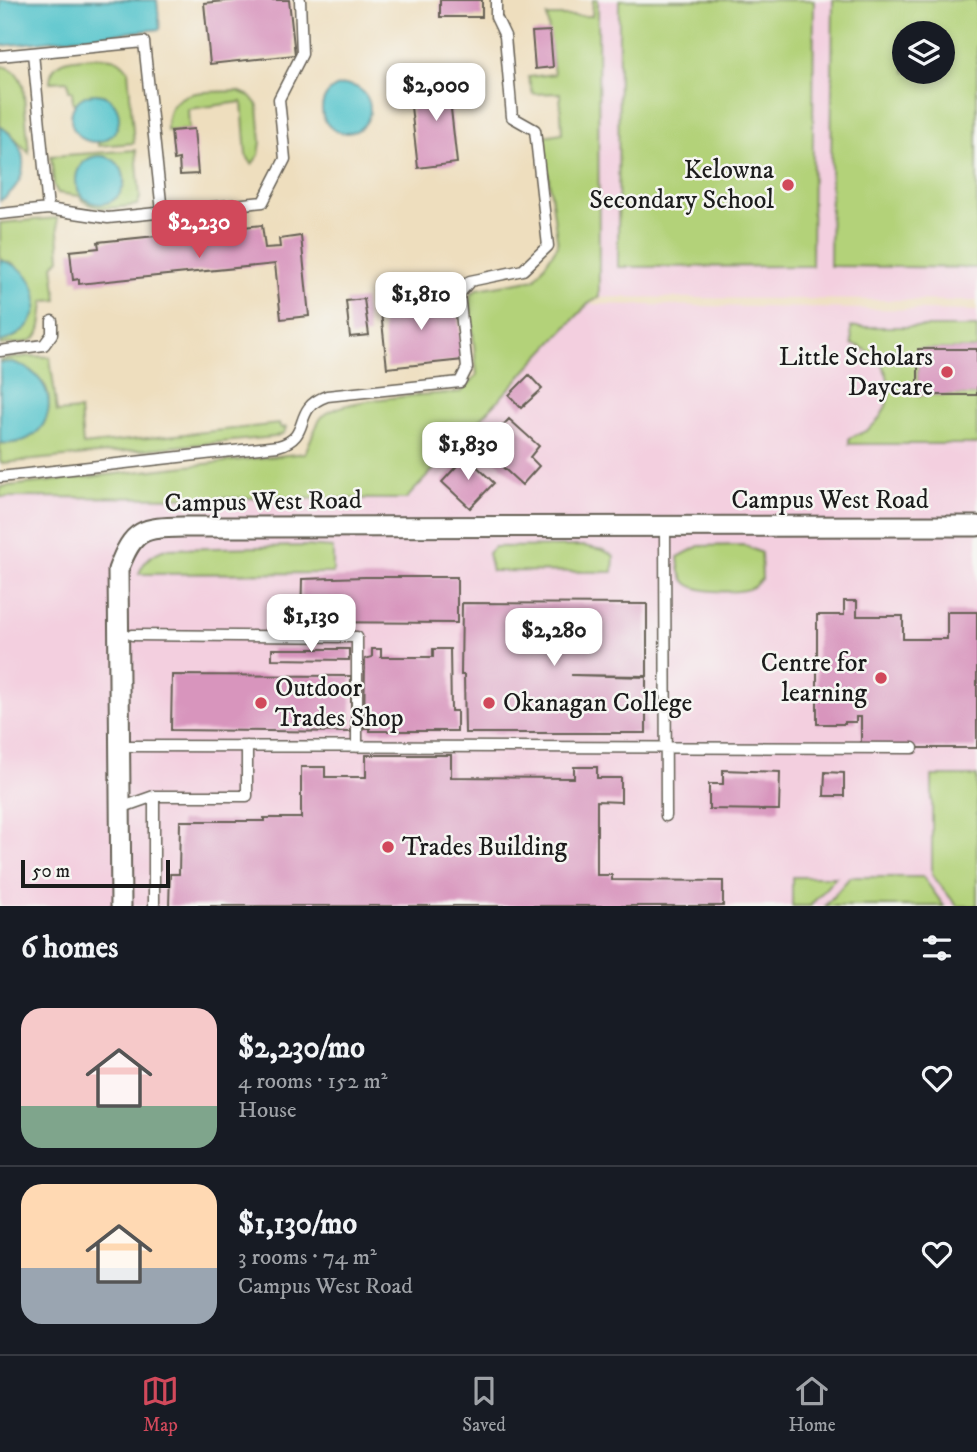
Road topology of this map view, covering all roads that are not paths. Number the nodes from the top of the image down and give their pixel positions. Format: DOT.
graph roads {
  1 [pos="300,0"];
  2 [pos="496,0"];
  3 [pos="33,53"];
  4 [pos="0,56"];
  5 [pos="48,209"];
  6 [pos="162,212"];
  7 [pos="0,214"];
  8 [pos="52,321"];
  9 [pos="0,351"];
  10 [pos="0,477"];
  11 [pos="977,526"];
  12 [pos="665,527"];
  13 [pos="131,635"];
  14 [pos="119,746"];
  15 [pos="247,746"];
  16 [pos="357,747"];
  17 [pos="913,748"];
  18 [pos="666,749"];
  19 [pos="154,796"];
  20 [pos="120,808"];
  21 [pos="666,816"];
  22 [pos="121,906"];
  23 [pos="154,906"];
  1 -- 6 [label="lane"];
  2 -- 10 [label="lane"];
  3 -- 4 [label="lane"];
  3 -- 5 [label="lane"];
  3 -- 6 [label="lane"];
  5 -- 6 [label="lane"];
  5 -- 7 [label="lane"];
  8 -- 9 [label="lane"];
  11 -- 12 [label="street, Campus West Road"];
  12 -- 14 [label="street, Campus West Road"];
  12 -- 18 [label="lane"];
  13 -- 16 [label="lane"];
  14 -- 15 [label="lane"];
  14 -- 20 [label="street, Campus West Road"];
  15 -- 16 [label="lane"];
  15 -- 19 [label="lane"];
  16 -- 18 [label="lane"];
  17 -- 18 [label="lane"];
  18 -- 21 [label="lane"];
  19 -- 20 [label="lane"];
  19 -- 23 [label="lane"];
  20 -- 22 [label="street, Campus West Road"];
}
